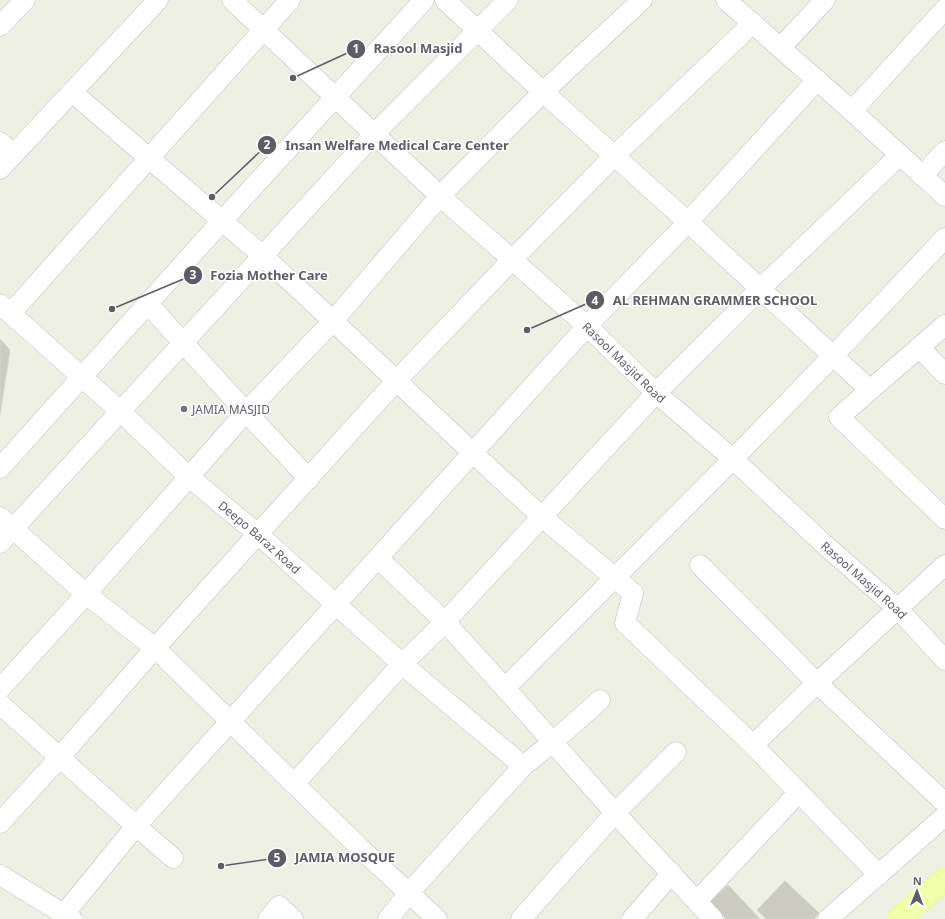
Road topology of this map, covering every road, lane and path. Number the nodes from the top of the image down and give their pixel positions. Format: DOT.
graph roads {
  1 [pos="25,0"];
  2 [pos="158,0"];
  3 [pos="232,0"];
  4 [pos="290,0"];
  5 [pos="424,0"];
  6 [pos="445,0"];
  7 [pos="508,0"];
  8 [pos="642,0"];
  9 [pos="726,0"];
  10 [pos="825,0"];
  11 [pos="945,9"];
  12 [pos="753,23"];
  13 [pos="0,26"];
  14 [pos="263,30"];
  15 [pos="477,30"];
  16 [pos="781,47"];
  17 [pos="817,80"];
  18 [pos="72,92"];
  19 [pos="543,92"];
  20 [pos="335,97"];
  21 [pos="852,111"];
  22 [pos="374,134"];
  23 [pos="945,151"];
  24 [pos="900,155"];
  25 [pos="4,156"];
  26 [pos="614,156"];
  27 [pos="149,158"];
  28 [pos="922,176"];
  29 [pos="440,196"];
  30 [pos="945,196"];
  31 [pos="222,221"];
  32 [pos="688,222"];
  33 [pos="945,238"];
  34 [pos="263,256"];
  35 [pos="512,260"];
  36 [pos="760,289"];
  37 [pos="148,303"];
  38 [pos="5,309"];
  39 [pos="333,321"];
  40 [pos="945,325"];
  41 [pos="587,326"];
  42 [pos="183,342"];
  43 [pos="919,347"];
  44 [pos="833,356"];
  45 [pos="945,374"];
  46 [pos="82,377"];
  47 [pos="396,382"];
  48 [pos="870,390"];
  49 [pos="656,393"];
  50 [pos="120,411"];
  51 [pos="246,412"];
  52 [pos="472,452"];
  53 [pos="734,459"];
  54 [pos="1,463"];
  55 [pos="189,477"];
  56 [pos="309,479"];
  57 [pos="542,517"];
  58 [pos="945,519"];
  59 [pos="4,530"];
  60 [pos="258,535"];
  61 [pos="378,558"];
  62 [pos="700,565"];
  63 [pos="945,565"];
  64 [pos="615,578"];
  65 [pos="86,594"];
  66 [pos="336,604"];
  67 [pos="898,609"];
  68 [pos="445,622"];
  69 [pos="155,648"];
  70 [pos="945,660"];
  71 [pos="402,664"];
  72 [pos="817,683"];
  73 [pos="505,688"];
  74 [pos="0,689"];
  75 [pos="600,700"];
  76 [pos="0,704"];
  77 [pos="230,721"];
  78 [pos="553,742"];
  79 [pos="753,745"];
  80 [pos="676,752"];
  81 [pos="59,758"];
  82 [pos="523,766"];
  83 [pos="294,784"];
  84 [pos="799,792"];
  85 [pos="945,802"];
  86 [pos="615,813"];
  87 [pos="945,816"];
  88 [pos="0,823"];
  89 [pos="136,826"];
  90 [pos="173,858"];
  91 [pos="672,874"];
  92 [pos="879,875"];
  93 [pos="0,876"];
  94 [pos="945,879"];
  95 [pos="409,893"];
  96 [pos="697,901"];
  97 [pos="68,917"];
  98 [pos="268,919"];
  99 [pos="293,919"];
  100 [pos="388,919"];
  101 [pos="437,919"];
  102 [pos="521,919"];
  103 [pos="632,919"];
  104 [pos="713,919"];
  105 [pos="828,919"];
  106 [pos="898,919"];
  1 -- 13 [label="street"];
  2 -- 18 [label="street"];
  3 -- 14 [label="street, Rasool Masjid Road"];
  4 -- 14 [label="street"];
  5 -- 20 [label="street"];
  6 -- 15 [label="street"];
  7 -- 15 [label="street"];
  8 -- 19 [label="street"];
  9 -- 12 [label="street"];
  10 -- 16 [label="street"];
  11 -- 21 [label="street"];
  12 -- 16 [label="street"];
  12 -- 26 [label="street"];
  14 -- 20 [label="street, Rasool Masjid Road"];
  14 -- 27 [label="street"];
  15 -- 19 [label="street"];
  15 -- 22 [label="street"];
  16 -- 17 [label="street"];
  17 -- 21 [label="street"];
  17 -- 32 [label="street"];
  18 -- 25 [label="street"];
  18 -- 27 [label="street"];
  19 -- 26 [label="street"];
  19 -- 29 [label="street"];
  20 -- 22 [label="street, Rasool Masjid Road"];
  20 -- 31 [label="street"];
  21 -- 24 [label="street"];
  22 -- 29 [label="street, Rasool Masjid Road"];
  22 -- 34 [label="street"];
  23 -- 28 [label="street"];
  24 -- 28 [label="street"];
  24 -- 36 [label="street"];
  26 -- 32 [label="street"];
  26 -- 35 [label="street"];
  27 -- 31 [label="street"];
  27 -- 38 [label="street"];
  28 -- 30 [label="street"];
  29 -- 35 [label="street, Rasool Masjid Road"];
  29 -- 39 [label="street"];
  31 -- 34 [label="street"];
  31 -- 37 [label="street"];
  32 -- 36 [label="street"];
  32 -- 41 [label="street"];
  33 -- 44 [label="street"];
  34 -- 39 [label="street"];
  34 -- 42 [label="street"];
  35 -- 41 [label="street, Rasool Masjid Road"];
  35 -- 47 [label="street"];
  36 -- 44 [label="street"];
  36 -- 49 [label="street"];
  37 -- 42 [label="street"];
  37 -- 46 [label="street"];
  38 -- 46 [label="street, Deepo Baraz Road"];
  39 -- 47 [label="street"];
  39 -- 51 [label="street"];
  40 -- 43 [label="street"];
  41 -- 49 [label="street, Rasool Masjid Road"];
  41 -- 52 [label="street"];
  42 -- 50 [label="street"];
  42 -- 51 [label="street"];
  43 -- 45 [label="street"];
  43 -- 48 [label="street"];
  44 -- 48 [label="street"];
  44 -- 53 [label="street"];
  46 -- 50 [label="street, Deepo Baraz Road"];
  46 -- 54 [label="street"];
  47 -- 52 [label="street"];
  47 -- 56 [label="street"];
  48 -- 58 [label="street"];
  49 -- 53 [label="street, Rasool Masjid Road"];
  49 -- 57 [label="street"];
  50 -- 55 [label="street, Deepo Baraz Road"];
  50 -- 59 [label="street"];
  51 -- 55 [label="street"];
  51 -- 56 [label="street"];
  52 -- 57 [label="street"];
  52 -- 61 [label="street"];
  53 -- 64 [label="street"];
  53 -- 67 [label="street, Rasool Masjid Road"];
  55 -- 60 [label="street, Deepo Baraz Road"];
  55 -- 65 [label="street"];
  56 -- 60 [label="street"];
  57 -- 64 [label="street"];
  57 -- 68 [label="street"];
  59 -- 65 [label="street"];
  60 -- 66 [label="street, Deepo Baraz Road"];
  60 -- 69 [label="street"];
  61 -- 66 [label="street"];
  61 -- 68 [label="street"];
  62 -- 72 [label="street"];
  63 -- 67 [label="street"];
  64 -- 73 [label="street"];
  64 -- 79 [label="street"];
  65 -- 69 [label="street"];
  65 -- 74 [label="street"];
  66 -- 71 [label="street, Deepo Baraz Road"];
  66 -- 77 [label="street"];
  67 -- 70 [label="street, Rasool Masjid Road"];
  67 -- 72 [label="street"];
  68 -- 71 [label="street"];
  68 -- 73 [label="street"];
  69 -- 77 [label="street"];
  69 -- 81 [label="street"];
  71 -- 82 [label="street, Deepo Baraz Road"];
  71 -- 83 [label="street"];
  72 -- 79 [label="street"];
  72 -- 85 [label="street"];
  73 -- 78 [label="street"];
  75 -- 78 [label="street"];
  76 -- 81 [label="street"];
  77 -- 83 [label="street"];
  77 -- 89 [label="street"];
  78 -- 82 [label="street"];
  78 -- 86 [label="street"];
  79 -- 84 [label="street"];
  80 -- 86 [label="street"];
  81 -- 88 [label="street"];
  81 -- 89 [label="street"];
  82 -- 95 [label="street"];
  83 -- 95 [label="street"];
  84 -- 92 [label="street"];
  84 -- 96 [label="street"];
  86 -- 91 [label="street"];
  86 -- 102 [label="street"];
  87 -- 92 [label="street"];
  89 -- 90 [label="street"];
  89 -- 97 [label="street"];
  91 -- 96 [label="street"];
  91 -- 103 [label="street"];
  92 -- 105 [label="street"];
  93 -- 97 [label="street"];
  94 -- 106 [label="main road"];
  95 -- 100 [label="street"];
  95 -- 101 [label="street"];
  96 -- 104 [label="street"];
  98 -- 99 [label="street"];
}
